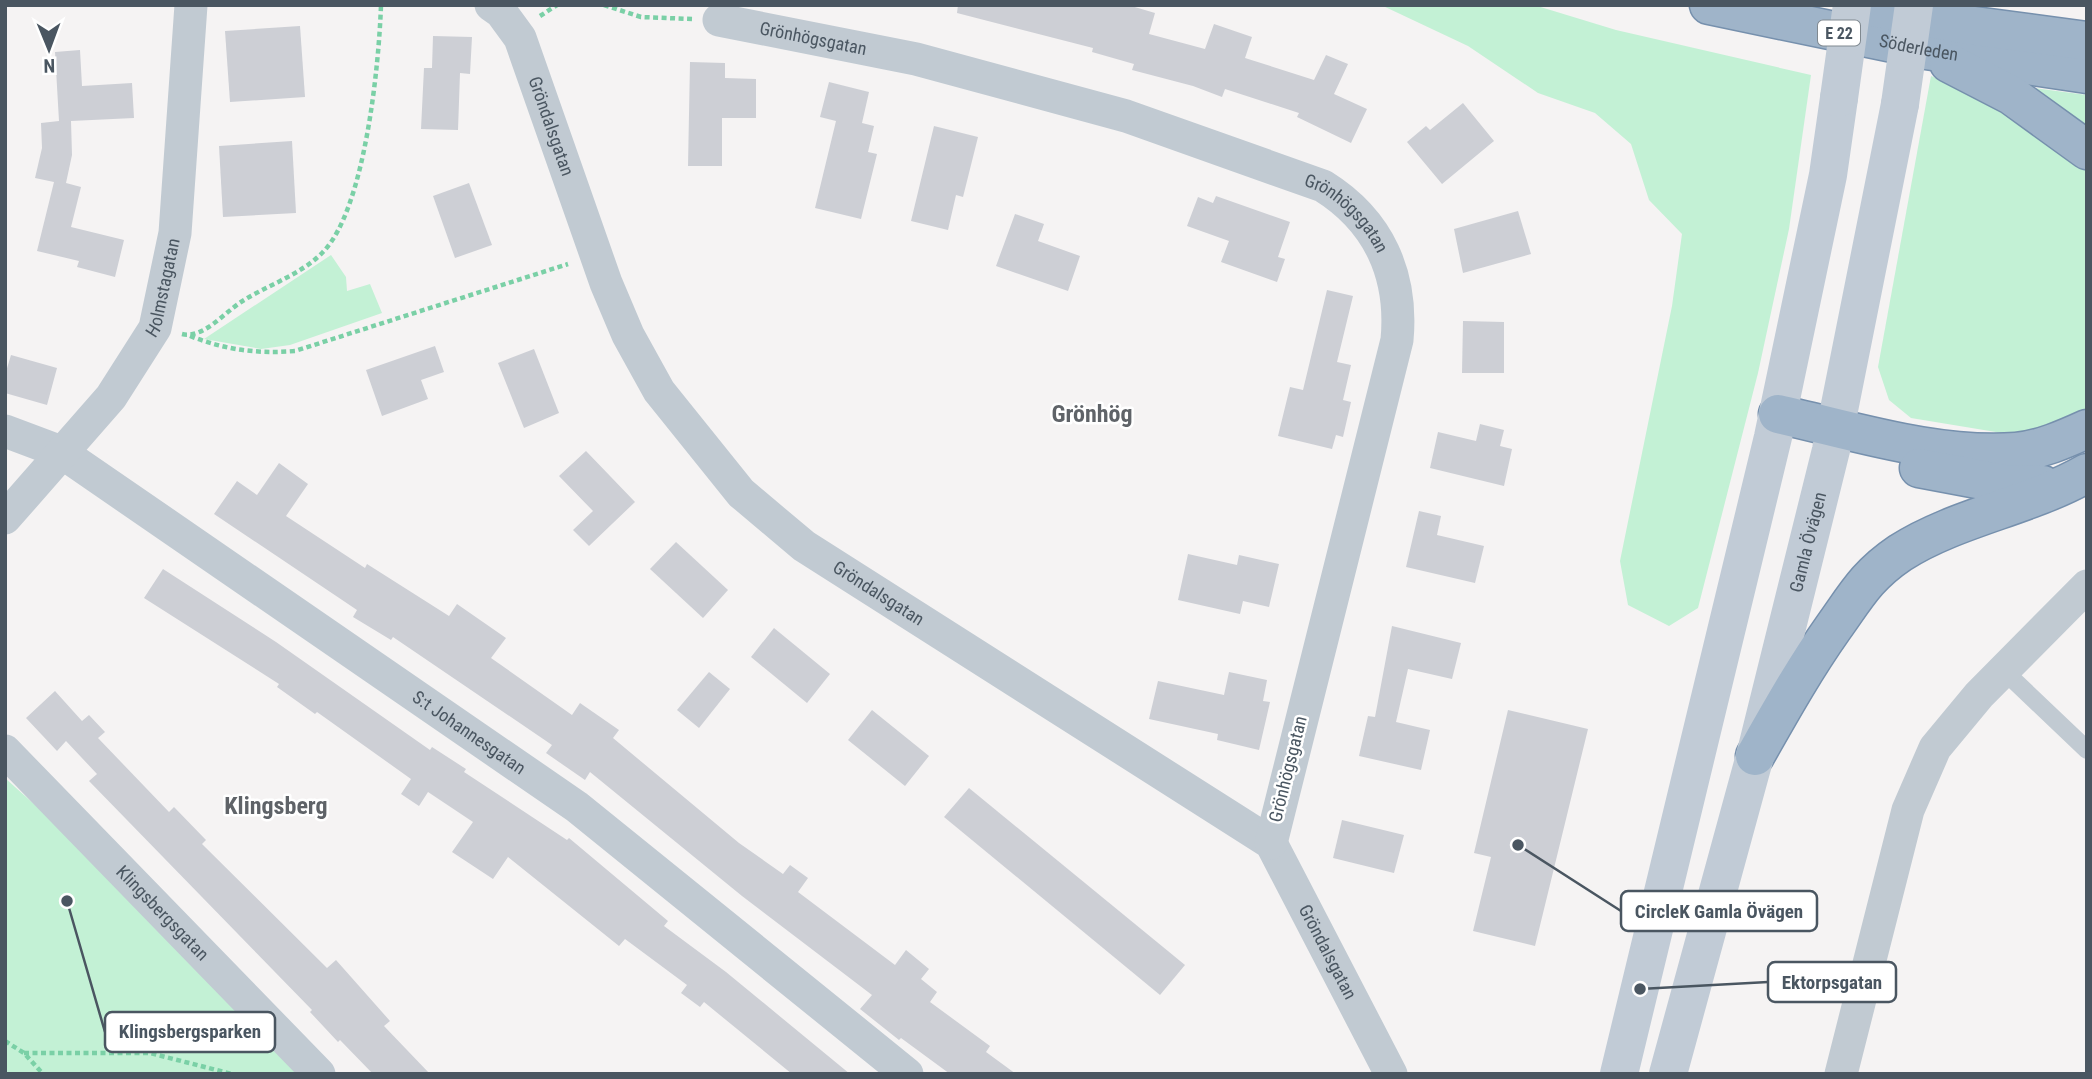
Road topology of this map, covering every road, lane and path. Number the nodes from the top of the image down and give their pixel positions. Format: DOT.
graph roads {
  1 [pos="191,5"];
  2 [pos="381,5"];
  3 [pos="491,5"];
  4 [pos="604,5"];
  5 [pos="1709,5"];
  6 [pos="1852,5"];
  7 [pos="1862,5"];
  8 [pos="1914,5"];
  9 [pos="719,20"];
  10 [pos="2087,41"];
  11 [pos="1926,50"];
  12 [pos="2087,74"];
  13 [pos="2087,150"];
  14 [pos="595,255"];
  15 [pos="155,328"];
  16 [pos="190,336"];
  17 [pos="1775,425"];
  18 [pos="2087,429"];
  19 [pos="5,431"];
  20 [pos="1833,438"];
  21 [pos="61,452"];
  22 [pos="2076,479"];
  23 [pos="5,518"];
  24 [pos="2087,586"];
  25 [pos="2003,670"];
  26 [pos="2087,750"];
  27 [pos="5,751"];
  28 [pos="1755,756"];
  29 [pos="1271,843"];
  30 [pos="5,1041"];
  31 [pos="24,1053"];
  32 [pos="43,1074"];
  33 [pos="232,1074"];
  34 [pos="319,1074"];
  35 [pos="907,1074"];
  36 [pos="1391,1074"];
  37 [pos="1619,1074"];
  38 [pos="1668,1074"];
  39 [pos="1842,1074"];
  1 -- 15 [label="street, Holmstagatan"];
  2 -- 16 [label="path"];
  3 -- 14 [label="street, Gröndalsgatan"];
  4 -- 9 [label="path"];
  5 -- 11 [label="highway, Söderleden / E 22"];
  6 -- 17 [label="main road, bridge"];
  7 -- 10 [label="highway, Söderleden / E 22"];
  8 -- 20 [label="main road, Gamla Övägen, bridge"];
  9 -- 29 [label="street, Grönhögsgatan"];
  11 -- 12 [label="highway, Söderleden / E 22"];
  11 -- 13 [label="highway"];
  14 -- 16 [label="path"];
  14 -- 29 [label="street, Gröndalsgatan"];
  15 -- 16 [label="path"];
  15 -- 21 [label="street, Holmstagatan"];
  17 -- 20 [label="highway"];
  17 -- 37 [label="main road"];
  18 -- 20 [label="highway"];
  19 -- 21 [label="street, S:t Johannesgatan"];
  20 -- 22 [label="highway"];
  20 -- 28 [label="main road, Gamla Övägen"];
  21 -- 23 [label="street, Holmstagatan"];
  21 -- 35 [label="street, S:t Johannesgatan"];
  22 -- 28 [label="highway"];
  24 -- 25 [label="street"];
  25 -- 26 [label="lane"];
  25 -- 39 [label="street"];
  27 -- 34 [label="street, Klingsbergsgatan"];
  28 -- 38 [label="main road, Gamla Övägen"];
  29 -- 36 [label="street, Gröndalsgatan"];
  30 -- 31 [label="path"];
  31 -- 32 [label="path"];
  31 -- 33 [label="path"];
}
